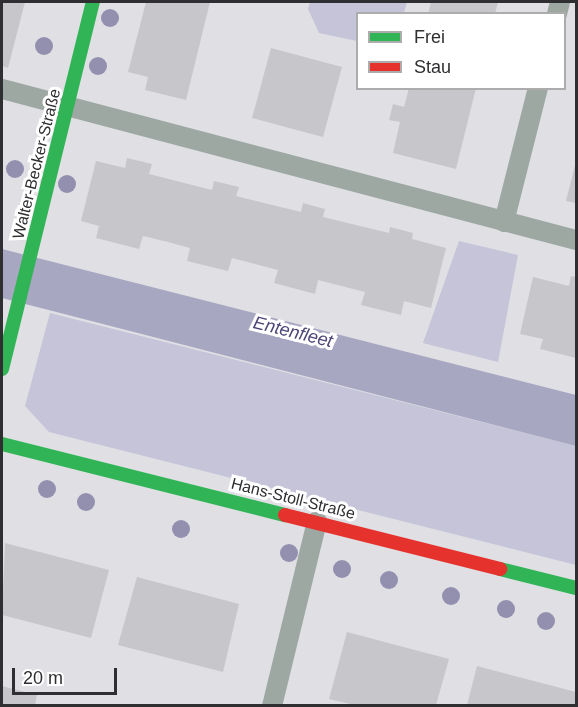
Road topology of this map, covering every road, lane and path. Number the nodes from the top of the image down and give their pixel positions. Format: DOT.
graph roads {
  1 [pos="93,2"];
  2 [pos="2,89"];
  3 [pos="537,90"];
  4 [pos="69,106"];
  5 [pos="504,222"];
  6 [pos="576,240"];
  7 [pos="2,369"];
  8 [pos="2,444"];
  9 [pos="317,521"];
  10 [pos="576,588"];
  11 [pos="272,705"];
  1 -- 4 [label="street, Walter-Becker-Straße"];
  2 -- 4 [label="lane"];
  3 -- 5 [label="lane"];
  4 -- 5 [label="lane"];
  4 -- 7 [label="street, Walter-Becker-Straße"];
  5 -- 6 [label="lane"];
  8 -- 9 [label="street, Hans-Stoll-Straße"];
  9 -- 10 [label="street, Hans-Stoll-Straße"];
  9 -- 11 [label="lane"];
}
